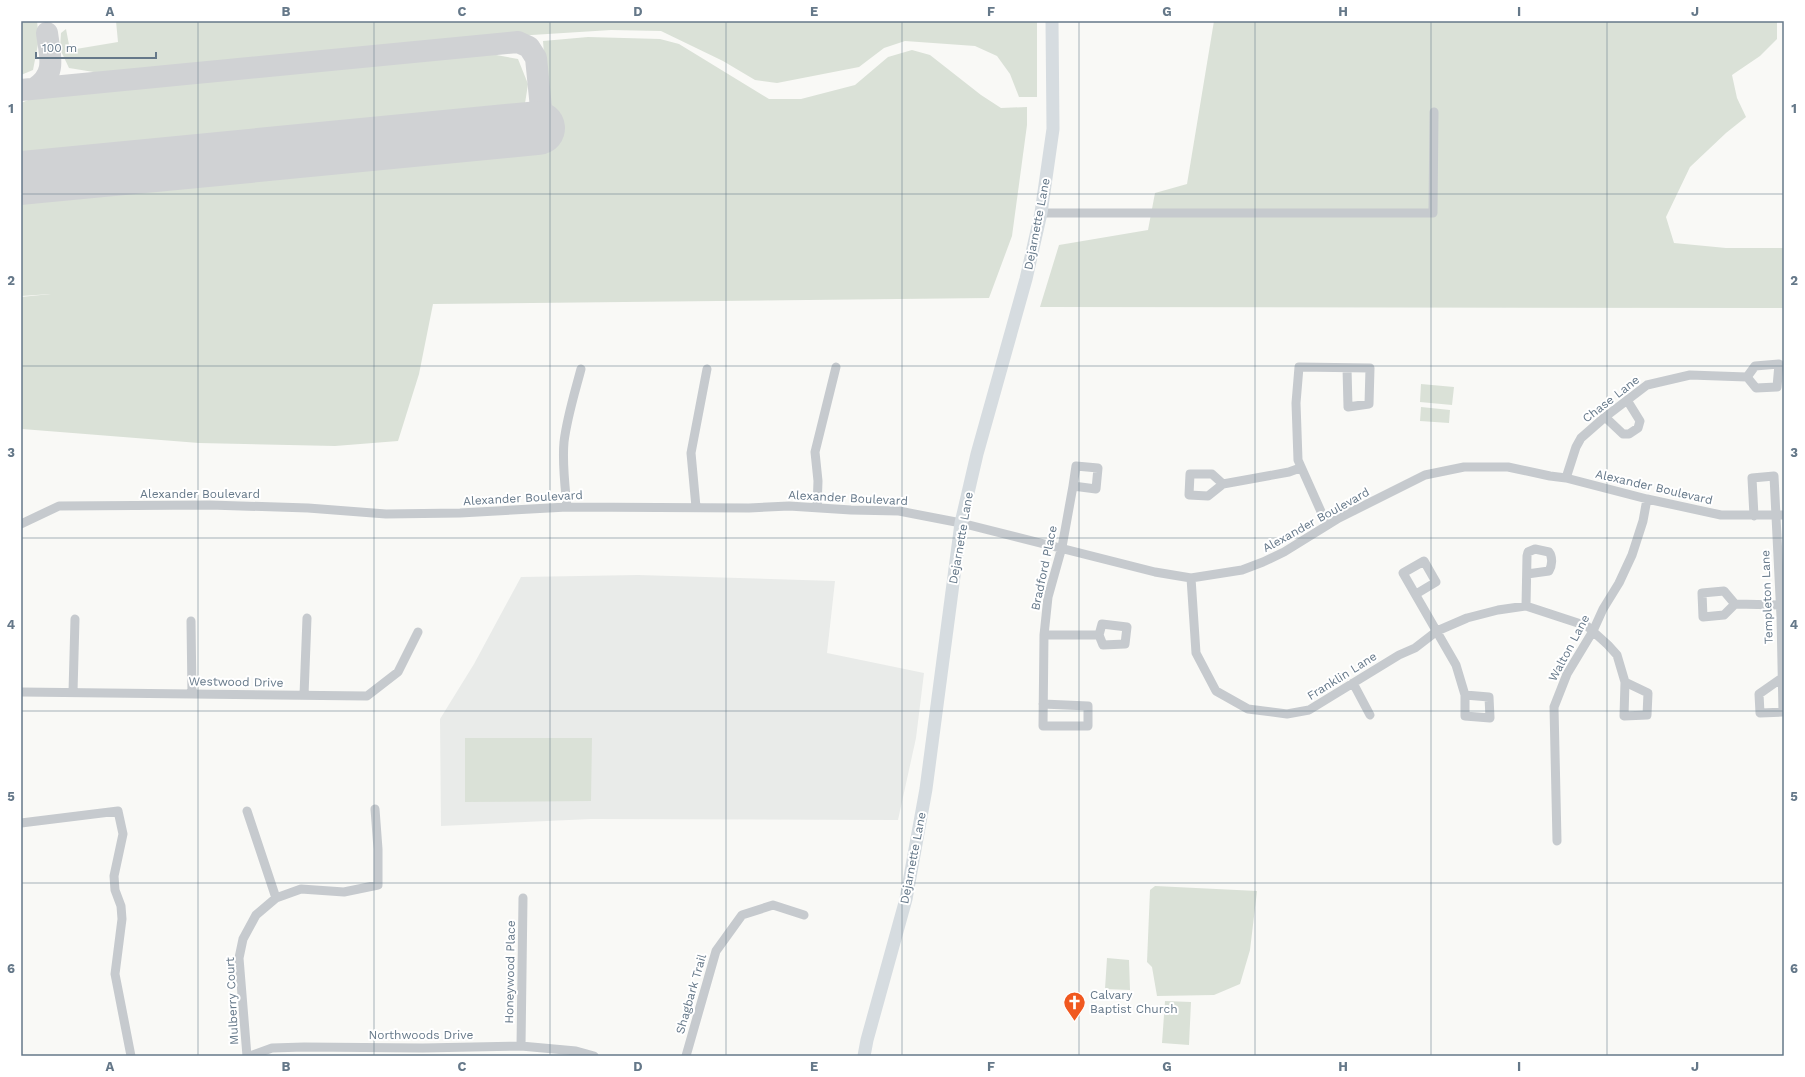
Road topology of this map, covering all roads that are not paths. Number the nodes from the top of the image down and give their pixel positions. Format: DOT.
graph roads {
  1 [pos="1052,21"];
  2 [pos="1434,112"];
  3 [pos="1042,213"];
  4 [pos="836,367"];
  5 [pos="1347,368"];
  6 [pos="582,369"];
  7 [pos="707,370"];
  8 [pos="1746,377"];
  9 [pos="1627,400"];
  10 [pos="1605,417"];
  11 [pos="1300,468"];
  12 [pos="1566,478"];
  13 [pos="1223,484"];
  14 [pos="1073,486"];
  15 [pos="1647,499"];
  16 [pos="567,507"];
  17 [pos="696,507"];
  18 [pos="817,508"];
  19 [pos="1780,515"];
  20 [pos="1754,516"];
  21 [pos="961,523"];
  22 [pos="21,524"];
  23 [pos="1327,525"];
  24 [pos="1062,547"];
  25 [pos="1527,574"];
  26 [pos="1191,578"];
  27 [pos="1416,594"];
  28 [pos="1735,604"];
  29 [pos="1780,605"];
  30 [pos="1526,606"];
  31 [pos="307,618"];
  32 [pos="75,619"];
  33 [pos="191,621"];
  34 [pos="1590,628"];
  35 [pos="1437,631"];
  36 [pos="418,632"];
  37 [pos="1044,635"];
  38 [pos="1099,635"];
  39 [pos="1782,678"];
  40 [pos="1625,682"];
  41 [pos="1353,683"];
  42 [pos="21,692"];
  43 [pos="73,692"];
  44 [pos="192,694"];
  45 [pos="304,695"];
  46 [pos="1465,695"];
  47 [pos="1043,704"];
  48 [pos="1370,715"];
  49 [pos="375,809"];
  50 [pos="247,811"];
  51 [pos="21,823"];
  52 [pos="1557,841"];
  53 [pos="276,898"];
  54 [pos="523,898"];
  55 [pos="804,915"];
  56 [pos="521,1046"];
  57 [pos="388,1051"];
  58 [pos="132,1056"];
  59 [pos="248,1056"];
  60 [pos="594,1056"];
  61 [pos="686,1056"];
  62 [pos="864,1056"];
  1 -- 3 [label="main road, Dejarnette Lane"];
  2 -- 3 [label="street"];
  3 -- 21 [label="main road, Dejarnette Lane"];
  4 -- 18 [label="street"];
  5 -- 5 [label="street"];
  5 -- 11 [label="street"];
  6 -- 16 [label="street"];
  7 -- 17 [label="street"];
  8 -- 9 [label="street, Chase Lane"];
  9 -- 10 [label="street, Chase Lane"];
  9 -- 10 [label="street"];
  10 -- 12 [label="street, Chase Lane"];
  11 -- 13 [label="street"];
  11 -- 23 [label="street"];
  12 -- 15 [label="street, Alexander Boulevard"];
  12 -- 23 [label="street, Alexander Boulevard"];
  14 -- 24 [label="street, Bradford Place"];
  15 -- 20 [label="street, Alexander Boulevard"];
  15 -- 34 [label="street, Walton Lane"];
  16 -- 17 [label="street, Alexander Boulevard"];
  16 -- 22 [label="street, Alexander Boulevard"];
  17 -- 18 [label="street, Alexander Boulevard"];
  18 -- 21 [label="street, Alexander Boulevard"];
  19 -- 20 [label="street, Alexander Boulevard"];
  19 -- 20 [label="street, Templeton Lane"];
  19 -- 29 [label="street, Templeton Lane"];
  21 -- 24 [label="street, Alexander Boulevard"];
  21 -- 62 [label="main road, Dejarnette Lane"];
  23 -- 26 [label="street, Alexander Boulevard"];
  24 -- 26 [label="street, Alexander Boulevard"];
  24 -- 37 [label="street, Bradford Place"];
  25 -- 30 [label="street"];
  26 -- 41 [label="street, Franklin Lane"];
  27 -- 35 [label="street"];
  28 -- 29 [label="street"];
  29 -- 39 [label="street, Templeton Lane"];
  30 -- 34 [label="street, Franklin Lane"];
  30 -- 35 [label="street, Franklin Lane"];
  31 -- 45 [label="street"];
  32 -- 43 [label="street"];
  33 -- 44 [label="street"];
  34 -- 40 [label="street"];
  34 -- 52 [label="street, Walton Lane"];
  35 -- 41 [label="street, Franklin Lane"];
  35 -- 46 [label="street"];
  36 -- 45 [label="street, Westwood Drive"];
  37 -- 38 [label="street"];
  37 -- 47 [label="street, Bradford Place"];
  41 -- 48 [label="street"];
  42 -- 43 [label="street, Westwood Drive"];
  43 -- 44 [label="street, Westwood Drive"];
  44 -- 45 [label="street, Westwood Drive"];
  47 -- 47 [label="street, Bradford Place"];
  49 -- 53 [label="street, Mulberry Court"];
  50 -- 53 [label="street"];
  51 -- 58 [label="street"];
  53 -- 59 [label="street, Mulberry Court"];
  54 -- 56 [label="street, Honeywood Place"];
  55 -- 61 [label="street, Shagbark Trail"];
  56 -- 57 [label="street, Northwoods Drive"];
  56 -- 60 [label="street, Northwoods Drive"];
  57 -- 59 [label="street, Northwoods Drive"];
}
